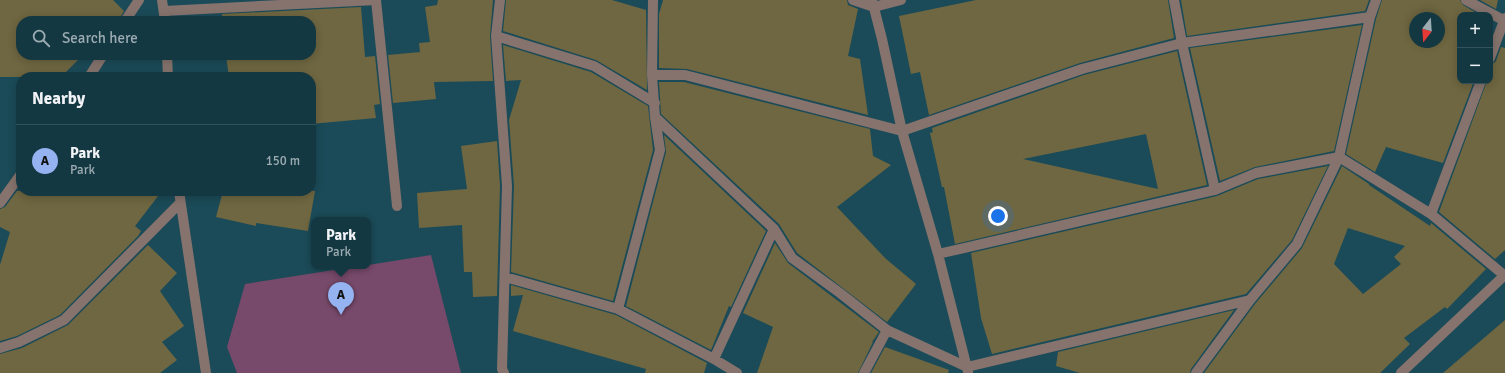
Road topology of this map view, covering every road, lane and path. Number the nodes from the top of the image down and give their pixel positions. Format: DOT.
graph roads {
  1 [pos="139,0"];
  2 [pos="162,0"];
  3 [pos="376,0"];
  4 [pos="380,0"];
  5 [pos="500,0"];
  6 [pos="653,0"];
  7 [pos="853,0"];
  8 [pos="901,0"];
  9 [pos="1174,0"];
  10 [pos="1376,0"];
  11 [pos="1466,0"];
  12 [pos="873,3"];
  13 [pos="128,16"];
  14 [pos="165,16"];
  15 [pos="1370,17"];
  16 [pos="1505,20"];
  17 [pos="496,36"];
  18 [pos="1182,43"];
  19 [pos="1493,50"];
  20 [pos="100,60"];
  21 [pos="167,60"];
  22 [pos="92,72"];
  23 [pos="168,72"];
  24 [pos="652,75"];
  25 [pos="1480,84"];
  26 [pos="655,103"];
  27 [pos="655,117"];
  28 [pos="902,131"];
  29 [pos="1338,156"];
  30 [pos="16,181"];
  31 [pos="1215,190"];
  32 [pos="179,196"];
  33 [pos="0,203"];
  34 [pos="180,203"];
  35 [pos="396,206"];
  36 [pos="1431,214"];
  37 [pos="774,229"];
  38 [pos="938,254"];
  39 [pos="1505,275"];
  40 [pos="505,277"];
  41 [pos="1250,300"];
  42 [pos="618,309"];
  43 [pos="887,330"];
  44 [pos="0,348"];
  45 [pos="714,359"];
  46 [pos="967,370"];
  47 [pos="505,372"];
  48 [pos="206,373"];
  49 [pos="737,373"];
  50 [pos="864,373"];
  51 [pos="1196,373"];
  52 [pos="1401,373"];
  1 -- 13 [label="street"];
  2 -- 14 [label="street"];
  3 -- 4 [label="street"];
  3 -- 14 [label="street"];
  3 -- 35 [label="street"];
  5 -- 17 [label="street"];
  6 -- 24 [label="street"];
  7 -- 12 [label="street"];
  8 -- 12 [label="street"];
  9 -- 18 [label="street"];
  10 -- 15 [label="street"];
  11 -- 16 [label="street"];
  12 -- 28 [label="street"];
  15 -- 18 [label="street"];
  15 -- 29 [label="street"];
  16 -- 19 [label="street"];
  17 -- 26 [label="street"];
  17 -- 40 [label="street"];
  18 -- 28 [label="street"];
  18 -- 31 [label="street"];
  20 -- 22 [label="street"];
  21 -- 23 [label="street"];
  24 -- 26 [label="street"];
  24 -- 28 [label="street"];
  25 -- 36 [label="street"];
  26 -- 27 [label="street"];
  27 -- 37 [label="street"];
  27 -- 42 [label="street"];
  28 -- 38 [label="street"];
  29 -- 31 [label="street"];
  29 -- 36 [label="street"];
  29 -- 41 [label="street"];
  30 -- 33 [label="street"];
  31 -- 38 [label="street"];
  32 -- 34 [label="street"];
  34 -- 44 [label="street"];
  34 -- 48 [label="street"];
  36 -- 39 [label="street"];
  37 -- 43 [label="street"];
  37 -- 45 [label="street"];
  38 -- 46 [label="street"];
  39 -- 52 [label="street"];
  40 -- 42 [label="street"];
  40 -- 47 [label="street"];
  41 -- 46 [label="street"];
  41 -- 51 [label="street"];
  42 -- 45 [label="street"];
  43 -- 46 [label="street"];
  43 -- 50 [label="street"];
  45 -- 49 [label="street"];
}
